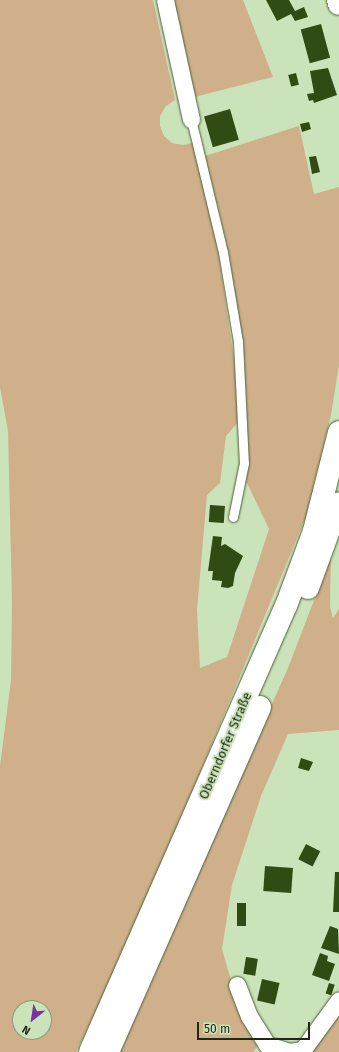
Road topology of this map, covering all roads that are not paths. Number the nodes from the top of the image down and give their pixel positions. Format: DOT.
graph roads {
  1 [pos="165,0"];
  2 [pos="338,0"];
  3 [pos="339,4"];
  4 [pos="191,120"];
  5 [pos="339,432"];
  6 [pos="339,503"];
  7 [pos="233,517"];
  8 [pos="237,985"];
  9 [pos="339,1000"];
  10 [pos="302,1051"];
  11 [pos="90,1052"];
  12 [pos="108,1052"];
  1 -- 4 [label="street"];
  2 -- 3 [label="main road"];
  4 -- 7 [label="lane"];
  5 -- 11 [label="main road, Oberndorfer Straße"];
  6 -- 12 [label="main road, Oberndorfer Straße"];
  8 -- 10 [label="street"];
  9 -- 10 [label="street"];
}
